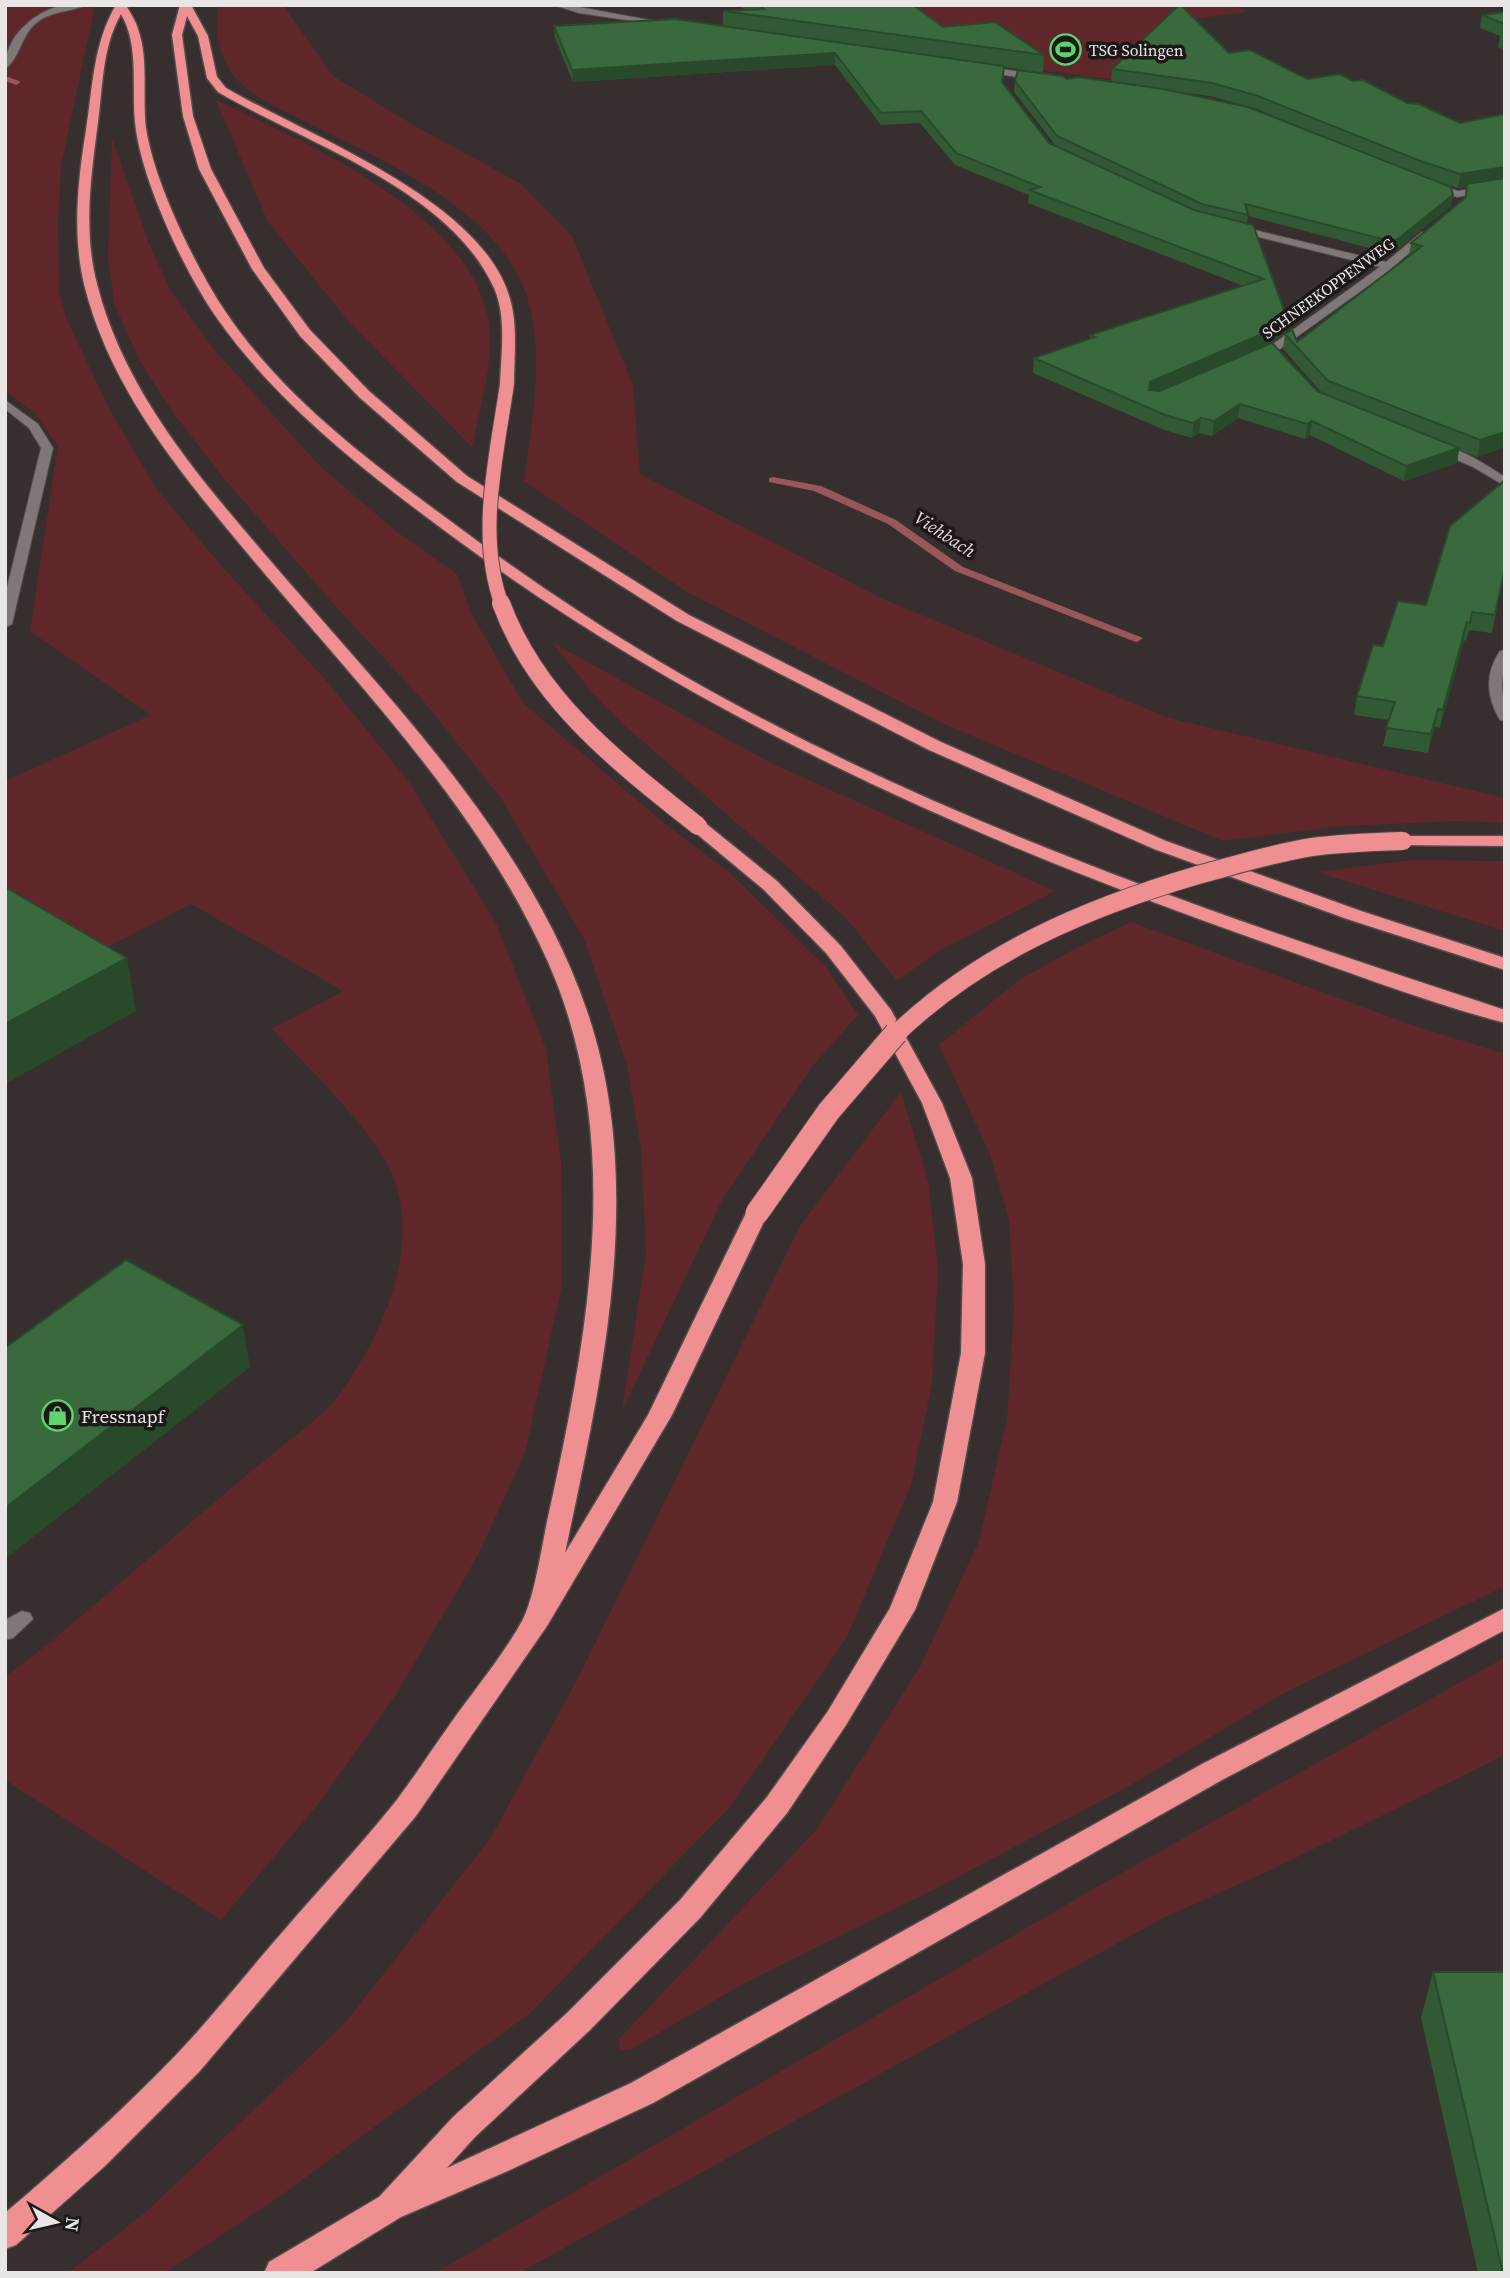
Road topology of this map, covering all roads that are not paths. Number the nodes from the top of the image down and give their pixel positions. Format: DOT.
graph roads {
  1 [pos="82,5"];
  2 [pos="185,5"];
  3 [pos="558,5"];
  4 [pos="121,6"];
  5 [pos="681,26"];
  6 [pos="5,66"];
  7 [pos="974,68"];
  8 [pos="1054,80"];
  9 [pos="1417,181"];
  10 [pos="1505,186"];
  11 [pos="1457,194"];
  12 [pos="1459,208"];
  13 [pos="1223,225"];
  14 [pos="1438,225"];
  15 [pos="1388,266"];
  16 [pos="1249,359"];
  17 [pos="5,403"];
  18 [pos="1429,444"];
  19 [pos="1505,482"];
  20 [pos="5,624"];
  21 [pos="1505,654"];
  22 [pos="1505,717"];
  23 [pos="1505,841"];
  24 [pos="1505,964"];
  25 [pos="1505,1017"];
  26 [pos="1505,1618"];
  27 [pos="538,1619"];
  28 [pos="390,2207"];
  29 [pos="5,2234"];
  30 [pos="280,2273"];
  1 -- 6 [label="street"];
  2 -- 24 [label="highway"];
  2 -- 28 [label="highway, bridge"];
  3 -- 5 [label="street"];
  4 -- 25 [label="highway"];
  4 -- 27 [label="highway"];
  7 -- 8 [label="street"];
  9 -- 11 [label="street"];
  10 -- 11 [label="street"];
  11 -- 12 [label="street"];
  13 -- 15 [label="street"];
  14 -- 15 [label="street, SCHNEEKOPPENWEG"];
  15 -- 16 [label="street, SCHNEEKOPPENWEG"];
  17 -- 20 [label="street"];
  18 -- 19 [label="street"];
  21 -- 22 [label="street"];
  23 -- 27 [label="highway, bridge"];
  26 -- 28 [label="highway"];
  27 -- 29 [label="highway"];
  28 -- 30 [label="highway"];
}
